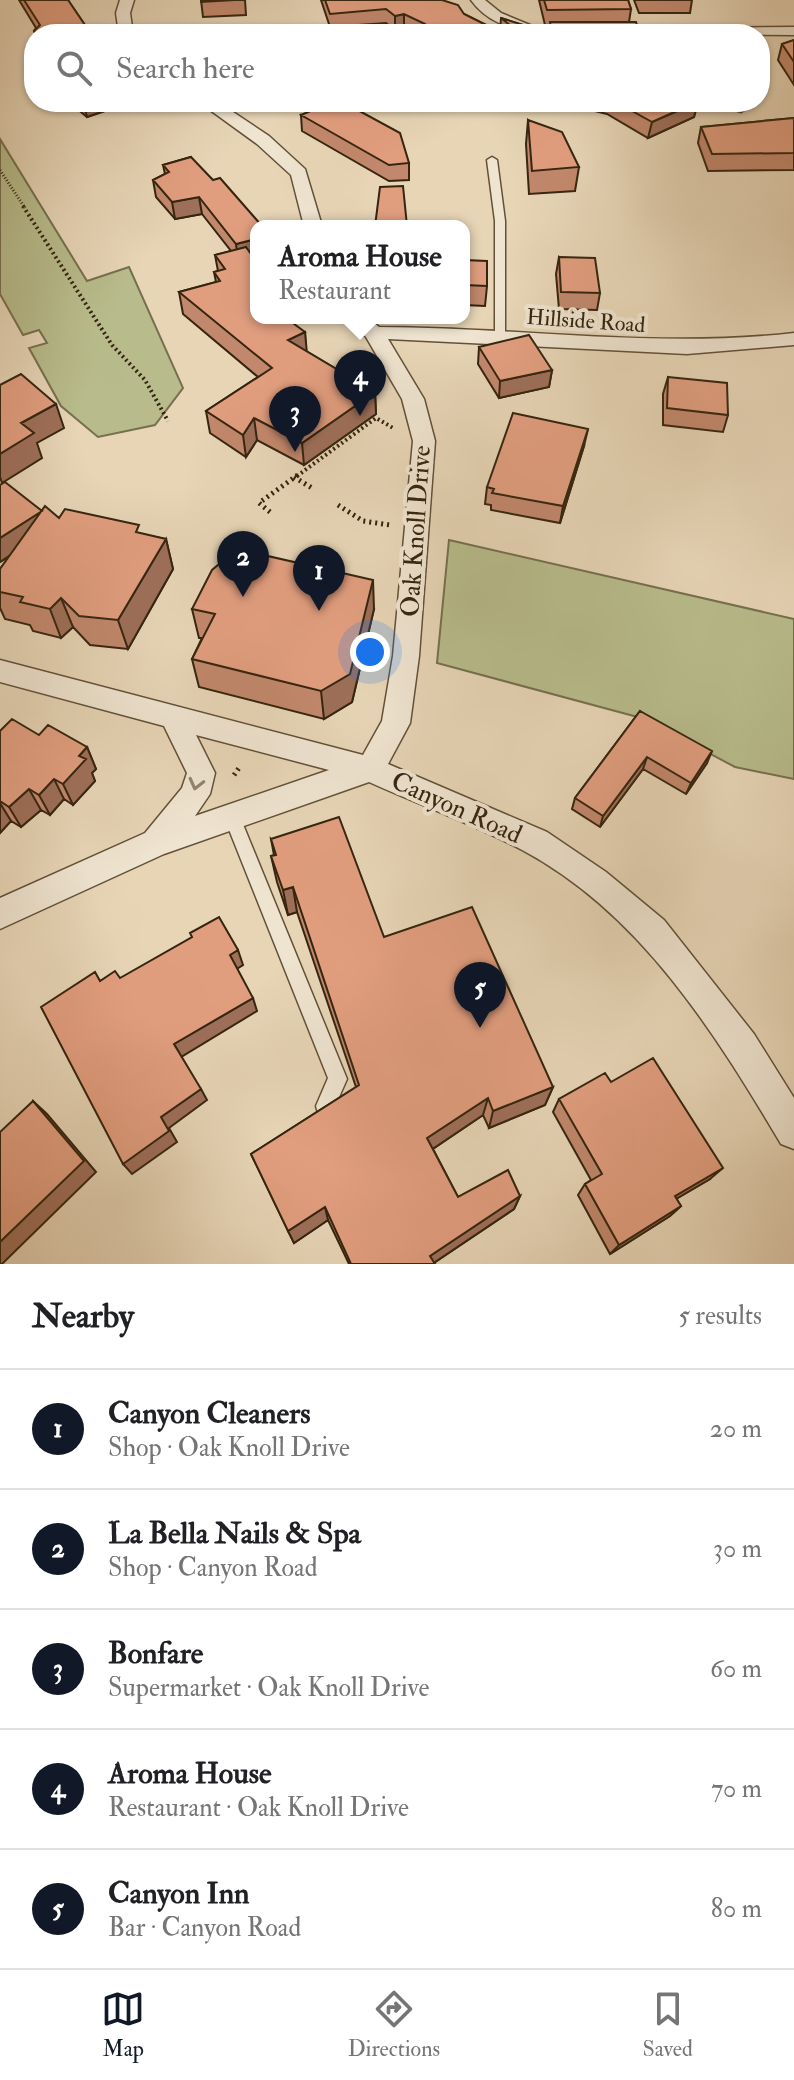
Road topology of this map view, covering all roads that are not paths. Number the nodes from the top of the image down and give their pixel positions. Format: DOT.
graph roads {
  1 [pos="127,0"];
  2 [pos="478,0"];
  3 [pos="125,24"];
  4 [pos="517,24"];
  5 [pos="770,31"];
  6 [pos="794,31"];
  7 [pos="222,112"];
  8 [pos="492,160"];
  9 [pos="311,220"];
  10 [pos="365,325"];
  11 [pos="500,337"];
  12 [pos="794,339"];
  13 [pos="0,671"];
  14 [pos="173,717"];
  15 [pos="370,769"];
  16 [pos="232,817"];
  17 [pos="156,843"];
  18 [pos="0,914"];
  19 [pos="325,1106"];
  20 [pos="794,1131"];
  1 -- 3 [label="street"];
  2 -- 4 [label="street"];
  5 -- 6 [label="street"];
  7 -- 9 [label="street"];
  8 -- 11 [label="lane"];
  10 -- 11 [label="street, Hillside Road"];
  10 -- 15 [label="street, Oak Knoll Drive"];
  11 -- 12 [label="street, Hillside Road"];
  13 -- 14 [label="street, Canyon Road"];
  14 -- 15 [label="street, Canyon Road"];
  14 -- 17 [label="street, one-way"];
  15 -- 16 [label="street"];
  15 -- 20 [label="street, Canyon Road"];
  16 -- 17 [label="street"];
  16 -- 19 [label="lane"];
  17 -- 18 [label="street"];
}
